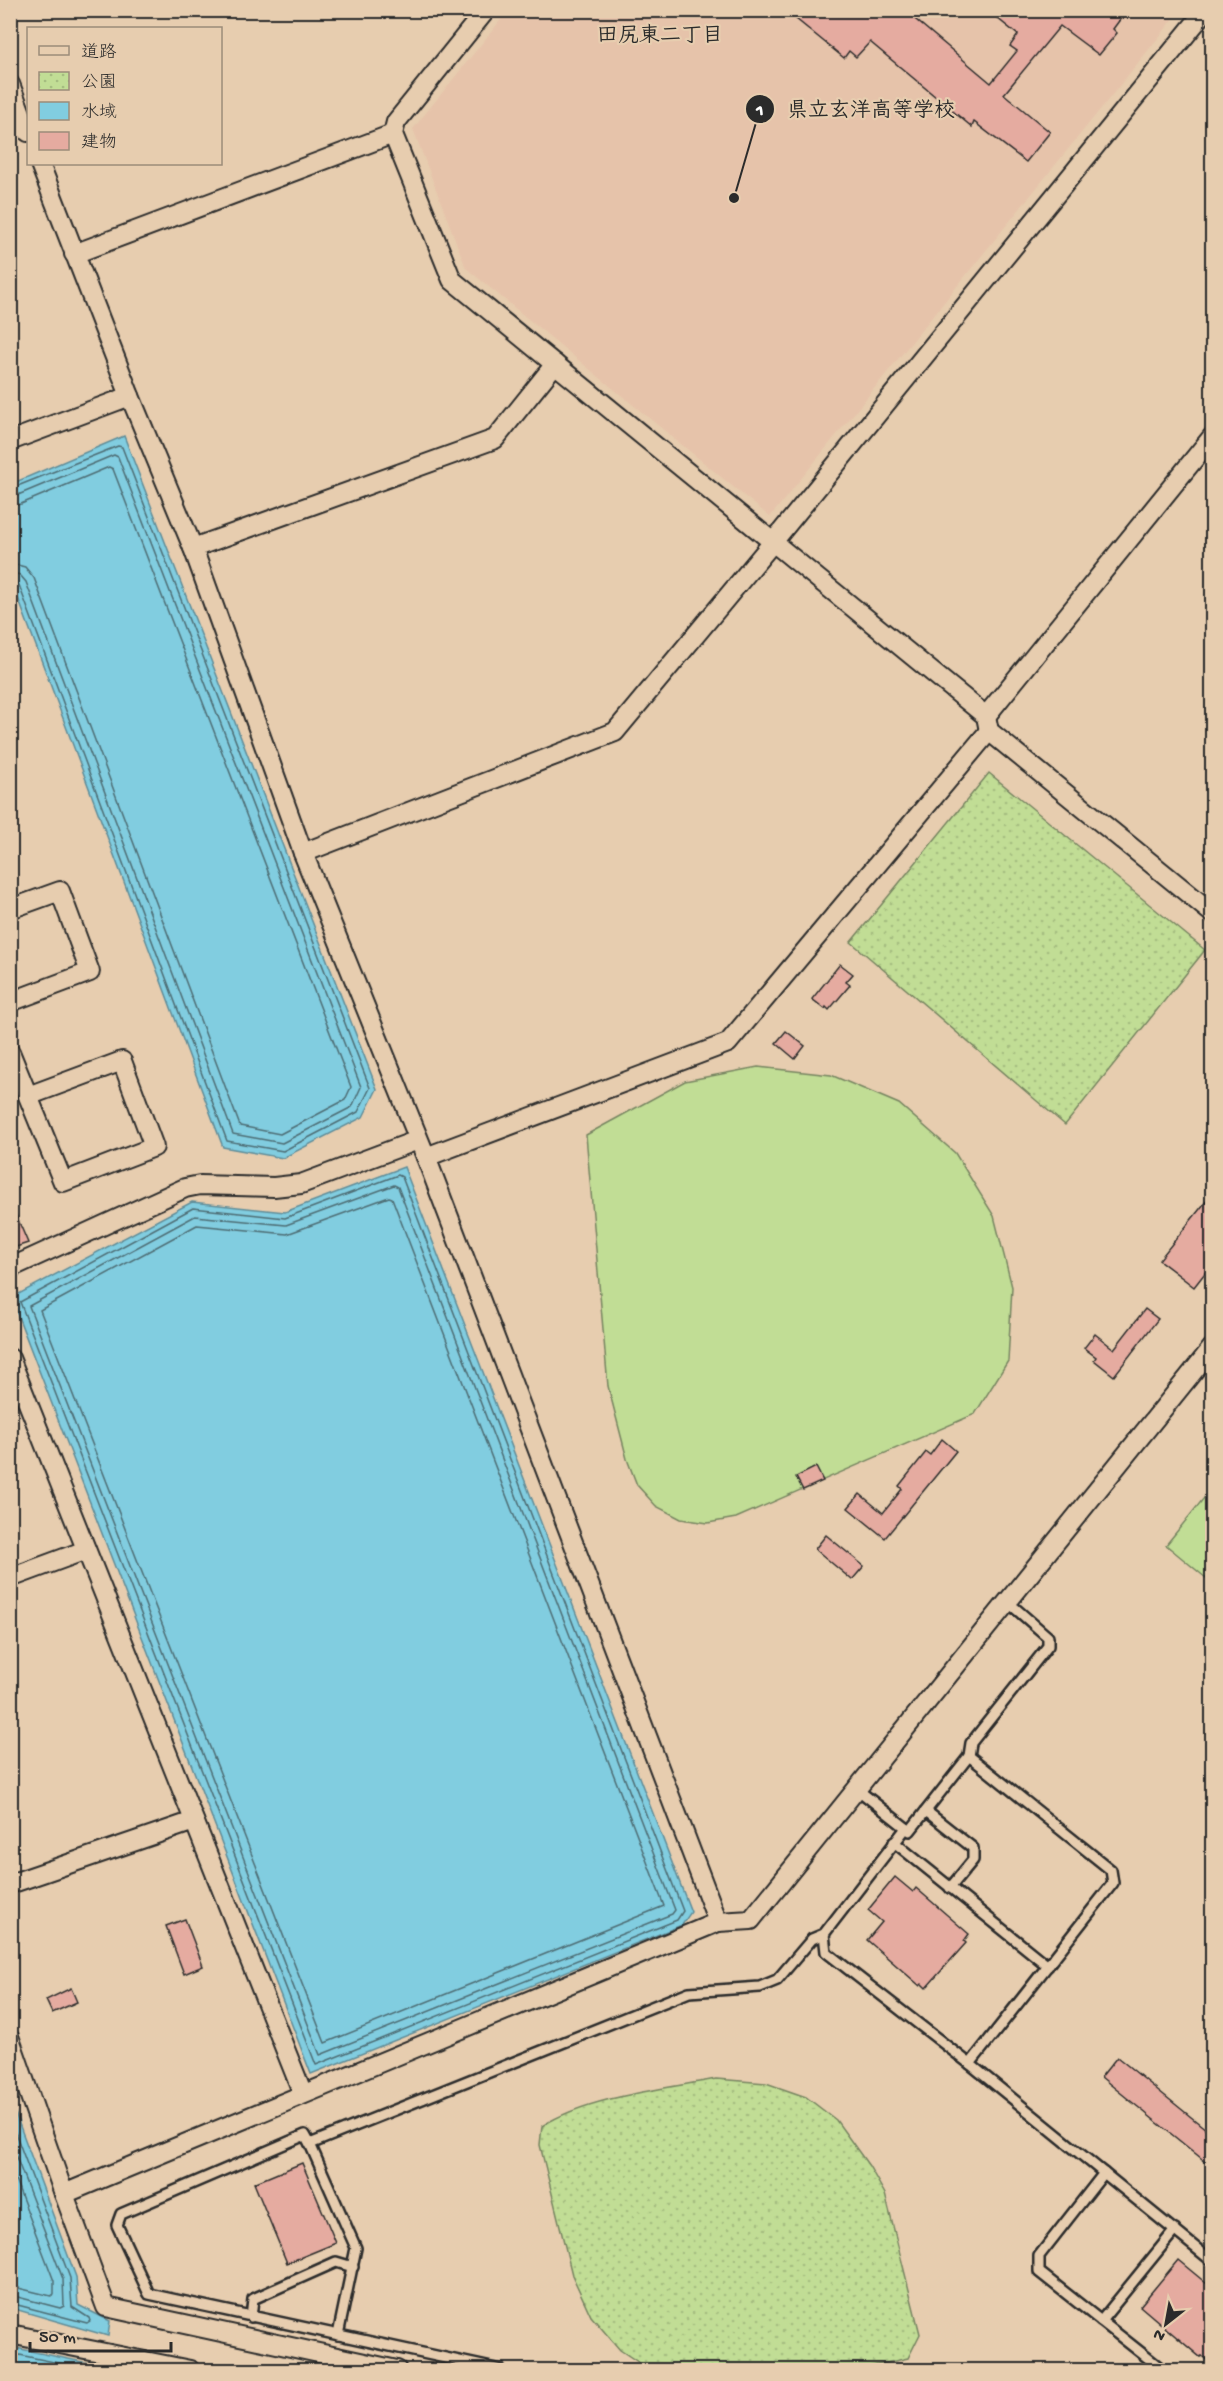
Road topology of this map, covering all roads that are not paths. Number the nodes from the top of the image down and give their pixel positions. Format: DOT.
graph roads {
  1 [pos="486,10"];
  2 [pos="1206,10"];
  3 [pos="10,84"];
  4 [pos="27,129"];
  5 [pos="393,134"];
  6 [pos="40,165"];
  7 [pos="74,254"];
  8 [pos="555,364"];
  9 [pos="130,396"];
  10 [pos="1212,436"];
  11 [pos="10,441"];
  12 [pos="773,542"];
  13 [pos="193,548"];
  14 [pos="988,723"];
  15 [pos="303,853"];
  16 [pos="1209,903"];
  17 [pos="10,909"];
  18 [pos="10,1002"];
  19 [pos="10,1052"];
  20 [pos="28,1096"];
  21 [pos="418,1140"];
  22 [pos="426,1157"];
  23 [pos="10,1268"];
  24 [pos="1212,1348"];
  25 [pos="10,1358"];
  26 [pos="86,1550"];
  27 [pos="10,1578"];
  28 [pos="1008,1602"];
  29 [pos="969,1756"];
  30 [pos="857,1789"];
  31 [pos="926,1811"];
  32 [pos="194,1821"];
  33 [pos="906,1827"];
  34 [pos="894,1842"];
  35 [pos="10,1884"];
  36 [pos="950,1888"];
  37 [pos="717,1922"];
  38 [pos="824,1934"];
  39 [pos="1047,1966"];
  40 [pos="10,2040"];
  41 [pos="970,2064"];
  42 [pos="303,2094"];
  43 [pos="310,2144"];
  44 [pos="1104,2173"];
  45 [pos="64,2194"];
  46 [pos="1175,2230"];
  47 [pos="1212,2261"];
  48 [pos="352,2267"];
  49 [pos="251,2317"];
  50 [pos="1101,2322"];
  51 [pos="10,2334"];
  52 [pos="339,2335"];
  53 [pos="190,2370"];
  54 [pos="397,2370"];
  55 [pos="501,2370"];
  56 [pos="1163,2370"];
  1 -- 5 [label="street"];
  2 -- 12 [label="street"];
  3 -- 4 [label="street"];
  5 -- 7 [label="street"];
  5 -- 8 [label="street"];
  6 -- 7 [label="street"];
  7 -- 9 [label="street"];
  8 -- 12 [label="street"];
  8 -- 13 [label="street"];
  9 -- 11 [label="street"];
  9 -- 13 [label="street"];
  10 -- 14 [label="street"];
  12 -- 14 [label="street"];
  12 -- 15 [label="street"];
  13 -- 15 [label="street"];
  14 -- 16 [label="street"];
  14 -- 22 [label="street"];
  15 -- 21 [label="street"];
  17 -- 18 [label="street"];
  19 -- 20 [label="street"];
  20 -- 20 [label="street"];
  21 -- 22 [label="street"];
  21 -- 23 [label="street"];
  22 -- 37 [label="street"];
  24 -- 28 [label="street"];
  25 -- 26 [label="street"];
  26 -- 27 [label="street"];
  26 -- 32 [label="street"];
  28 -- 29 [label="lane"];
  28 -- 30 [label="street"];
  29 -- 31 [label="lane"];
  29 -- 39 [label="lane"];
  30 -- 33 [label="lane"];
  30 -- 37 [label="street"];
  31 -- 33 [label="lane"];
  31 -- 36 [label="lane"];
  32 -- 35 [label="street"];
  32 -- 42 [label="street"];
  33 -- 34 [label="lane"];
  34 -- 36 [label="lane"];
  34 -- 38 [label="lane"];
  36 -- 39 [label="lane"];
  37 -- 42 [label="street"];
  38 -- 41 [label="lane"];
  38 -- 43 [label="lane"];
  39 -- 41 [label="lane"];
  40 -- 45 [label="street"];
  41 -- 44 [label="lane"];
  42 -- 45 [label="street"];
  43 -- 48 [label="lane"];
  43 -- 49 [label="lane"];
  44 -- 46 [label="lane"];
  44 -- 50 [label="lane"];
  45 -- 54 [label="street"];
  46 -- 47 [label="lane"];
  46 -- 50 [label="lane"];
  48 -- 49 [label="lane"];
  48 -- 52 [label="lane"];
  49 -- 52 [label="lane"];
  50 -- 56 [label="lane"];
  51 -- 53 [label="street"];
  52 -- 55 [label="lane"];
}
